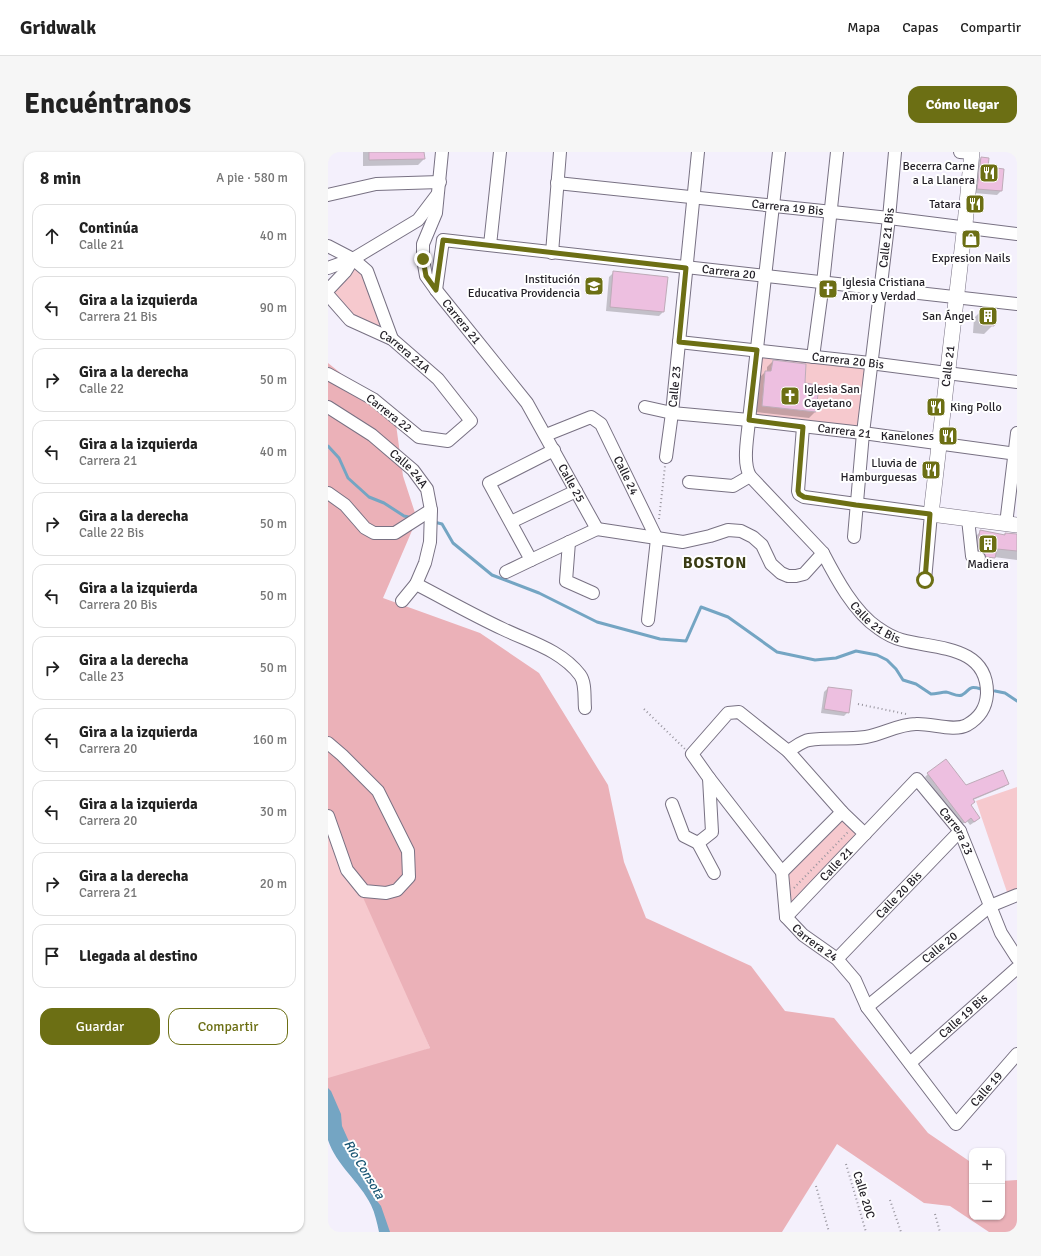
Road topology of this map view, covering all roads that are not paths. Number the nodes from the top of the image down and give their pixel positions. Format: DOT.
graph roads {
  1 [pos="442,152"];
  2 [pos="500,152"];
  3 [pos="560,152"];
  4 [pos="698,152"];
  5 [pos="779,152"];
  6 [pos="837,152"];
  7 [pos="895,152"];
  8 [pos="968,152"];
  9 [pos="557,183"];
  10 [pos="439,188"];
  11 [pos="328,195"];
  12 [pos="693,197"];
  13 [pos="772,206"];
  14 [pos="831,212"];
  15 [pos="889,218"];
  16 [pos="964,228"];
  17 [pos="1017,234"];
  18 [pos="490,245"];
  19 [pos="328,246"];
  20 [pos="552,253"];
  21 [pos="352,259"];
  22 [pos="328,268"];
  23 [pos="686,268"];
  24 [pos="765,277"];
  25 [pos="823,283"];
  26 [pos="328,290"];
  27 [pos="436,290"];
  28 [pos="881,290"];
  29 [pos="328,295"];
  30 [pos="956,298"];
  31 [pos="1017,304"];
  32 [pos="392,339"];
  33 [pos="679,342"];
  34 [pos="757,350"];
  35 [pos="813,357"];
  36 [pos="870,363"];
  37 [pos="947,373"];
  38 [pos="328,374"];
  39 [pos="1017,382"];
  40 [pos="328,407"];
  41 [pos="645,407"];
  42 [pos="672,413"];
  43 [pos="749,420"];
  44 [pos="471,421"];
  45 [pos="803,427"];
  46 [pos="862,433"];
  47 [pos="1017,433"];
  48 [pos="546,435"];
  49 [pos="938,444"];
  50 [pos="554,450"];
  51 [pos="1016,454"];
  52 [pos="666,457"];
  53 [pos="750,476"];
  54 [pos="689,482"];
  55 [pos="576,491"];
  56 [pos="328,493"];
  57 [pos="856,505"];
  58 [pos="431,510"];
  59 [pos="930,514"];
  60 [pos="968,519"];
  61 [pos="511,522"];
  62 [pos="1012,524"];
  63 [pos="597,529"];
  64 [pos="854,537"];
  65 [pos="657,539"];
  66 [pos="569,542"];
  67 [pos="823,553"];
  68 [pos="979,558"];
  69 [pos="531,560"];
  70 [pos="506,572"];
  71 [pos="925,580"];
  72 [pos="416,584"];
  73 [pos="593,593"];
  74 [pos="402,601"];
  75 [pos="648,620"];
  76 [pos="585,708"];
  77 [pos="328,743"];
  78 [pos="788,751"];
  79 [pos="709,778"];
  80 [pos="672,804"];
  81 [pos="842,812"];
  82 [pos="328,816"];
  83 [pos="960,831"];
  84 [pos="865,834"];
  85 [pos="698,843"];
  86 [pos="782,872"];
  87 [pos="714,873"];
  88 [pos="1017,895"];
  89 [pos="990,906"];
  90 [pos="786,917"];
  91 [pos="1017,958"];
  92 [pos="837,959"];
  93 [pos="1017,968"];
  94 [pos="867,1007"];
  95 [pos="1017,1054"];
  96 [pos="910,1063"];
  97 [pos="956,1124"];
  1 -- 10 [label="street"];
  2 -- 18 [label="street"];
  3 -- 9 [label="street"];
  4 -- 12 [label="street, Calle 23"];
  5 -- 13 [label="street"];
  6 -- 14 [label="street"];
  7 -- 15 [label="street, Calle 21 Bis"];
  8 -- 16 [label="main road, Calle 21"];
  9 -- 12 [label="street, Carrera 19 Bis"];
  9 -- 20 [label="street"];
  10 -- 11 [label="street"];
  10 -- 21 [label="street"];
  10 -- 27 [label="street, Carrera 21"];
  12 -- 13 [label="street, Carrera 19 Bis"];
  12 -- 23 [label="street, Calle 23"];
  13 -- 14 [label="street, Carrera 19 Bis"];
  13 -- 24 [label="street"];
  14 -- 15 [label="street, Carrera 19 Bis"];
  14 -- 25 [label="street"];
  15 -- 16 [label="street, Carrera 19 Bis"];
  15 -- 28 [label="street, Calle 21 Bis"];
  16 -- 17 [label="street, Carrera 19 Bis"];
  16 -- 30 [label="main road, Calle 21"];
  18 -- 20 [label="street, Carrera 20"];
  18 -- 27 [label="street, Carrera 20"];
  19 -- 21 [label="street"];
  20 -- 23 [label="street, Carrera 20"];
  21 -- 22 [label="street"];
  21 -- 26 [label="street"];
  21 -- 32 [label="street"];
  23 -- 24 [label="street, Carrera 20"];
  23 -- 33 [label="street, Calle 23"];
  24 -- 25 [label="street, Carrera 20"];
  24 -- 34 [label="street"];
  25 -- 28 [label="street, Carrera 20"];
  25 -- 35 [label="street"];
  27 -- 48 [label="street, Carrera 21"];
  28 -- 30 [label="street, Carrera 20"];
  28 -- 36 [label="street, Calle 21 Bis"];
  29 -- 32 [label="street, Carrera 21A"];
  30 -- 31 [label="street, Carrera 20"];
  30 -- 37 [label="main road, Calle 21"];
  32 -- 44 [label="street, Carrera 21A"];
  33 -- 34 [label="street, Carrera 20 Bis"];
  33 -- 42 [label="street, Calle 23"];
  34 -- 35 [label="street, Carrera 20 Bis"];
  34 -- 43 [label="street"];
  35 -- 36 [label="street, Carrera 20 Bis"];
  36 -- 37 [label="street, Carrera 20 Bis"];
  36 -- 46 [label="street, Calle 21 Bis"];
  37 -- 39 [label="street, Carrera 20 Bis"];
  37 -- 49 [label="main road, Calle 21"];
  38 -- 44 [label="street, Carrera 22"];
  40 -- 58 [label="street, Calle 24A"];
  41 -- 42 [label="street, Carrera 21"];
  42 -- 43 [label="street, Carrera 21"];
  42 -- 52 [label="street, Calle 23"];
  43 -- 45 [label="street, Carrera 21"];
  43 -- 53 [label="street"];
  45 -- 46 [label="street, Carrera 21"];
  45 -- 57 [label="street"];
  46 -- 49 [label="street, Carrera 21"];
  46 -- 57 [label="street, Calle 21 Bis"];
  47 -- 51 [label="street"];
  48 -- 50 [label="street, Calle 25"];
  48 -- 65 [label="street, Calle 24"];
  49 -- 51 [label="street, Carrera 21"];
  49 -- 59 [label="main road, Calle 21"];
  50 -- 55 [label="street, Calle 25"];
  50 -- 61 [label="street"];
  51 -- 62 [label="street"];
  53 -- 54 [label="street"];
  53 -- 67 [label="street, Calle 21 Bis"];
  55 -- 61 [label="street"];
  55 -- 63 [label="street, Calle 25"];
  56 -- 58 [label="street"];
  57 -- 59 [label="street"];
  57 -- 64 [label="street, Calle 21 Bis"];
  58 -- 72 [label="street, Calle 24A"];
  59 -- 60 [label="main road"];
  59 -- 71 [label="street, Calle 21"];
  60 -- 62 [label="main road"];
  60 -- 68 [label="street"];
  61 -- 69 [label="street"];
  63 -- 65 [label="street"];
  63 -- 66 [label="street"];
  65 -- 67 [label="street"];
  65 -- 75 [label="street"];
  66 -- 69 [label="street"];
  66 -- 73 [label="street"];
  67 -- 78 [label="street, Calle 21 Bis"];
  69 -- 70 [label="street"];
  72 -- 74 [label="street, Calle 24A"];
  72 -- 76 [label="street"];
  77 -- 82 [label="street"];
  78 -- 79 [label="street"];
  78 -- 81 [label="street"];
  79 -- 85 [label="street"];
  79 -- 86 [label="street"];
  80 -- 85 [label="street"];
  81 -- 84 [label="street"];
  81 -- 86 [label="street"];
  83 -- 84 [label="street, Carrera 23"];
  83 -- 89 [label="street, Carrera 23"];
  83 -- 92 [label="street, Calle 20 Bis"];
  84 -- 90 [label="street, Calle 21"];
  85 -- 87 [label="street"];
  86 -- 90 [label="street, Carrera 24"];
  88 -- 89 [label="street, Calle 20"];
  89 -- 91 [label="street, Carrera 23"];
  89 -- 94 [label="street, Calle 20"];
  90 -- 92 [label="street, Carrera 24"];
  92 -- 94 [label="street, Carrera 24"];
  93 -- 96 [label="street, Calle 19 Bis"];
  94 -- 96 [label="street, Carrera 24"];
  95 -- 97 [label="street, Calle 19"];
  96 -- 97 [label="street, Carrera 24"];
}
